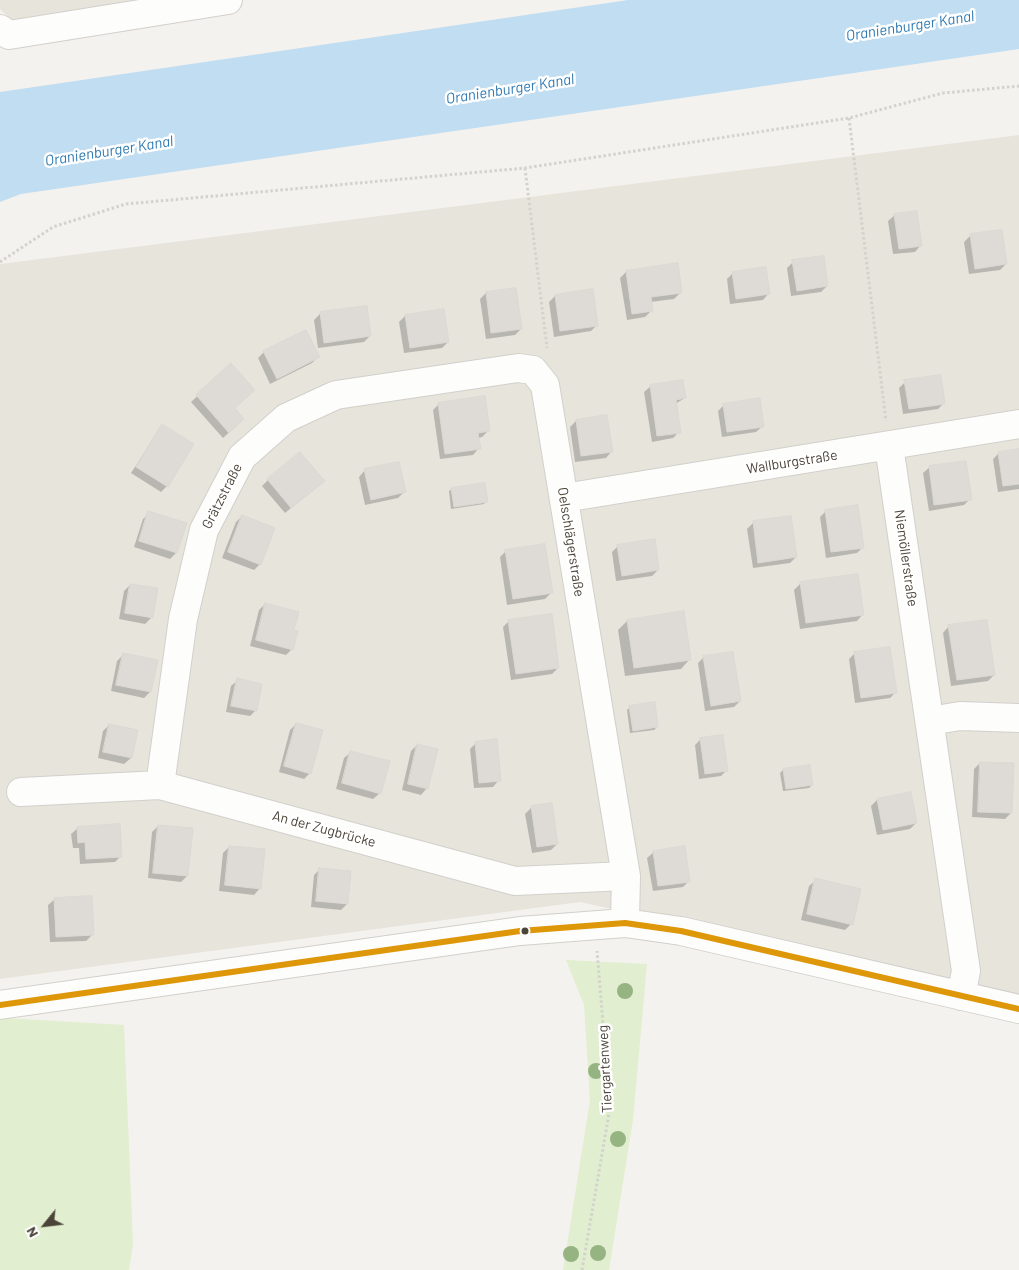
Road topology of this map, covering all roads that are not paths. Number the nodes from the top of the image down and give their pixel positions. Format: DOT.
graph roads {
  1 [pos="228,0"];
  2 [pos="0,28"];
  3 [pos="533,370"];
  4 [pos="1019,424"];
  5 [pos="889,446"];
  6 [pos="564,498"];
  7 [pos="1019,718"];
  8 [pos="930,721"];
  9 [pos="160,785"];
  10 [pos="21,792"];
  11 [pos="626,876"];
  12 [pos="625,923"];
  13 [pos="961,996"];
  14 [pos="0,1005"];
  15 [pos="1019,1009"];
  1 -- 2 [label="street"];
  3 -- 6 [label="street, Oelschlägerstraße"];
  3 -- 9 [label="street, Grätzstraße"];
  4 -- 5 [label="street, Wallburgstraße"];
  5 -- 6 [label="street, Wallburgstraße"];
  5 -- 8 [label="street, Niemöllerstraße"];
  6 -- 11 [label="street, Oelschlägerstraße"];
  7 -- 8 [label="street"];
  8 -- 13 [label="street, Niemöllerstraße"];
  9 -- 10 [label="street, An der Zugbrücke"];
  9 -- 11 [label="street, An der Zugbrücke"];
  11 -- 12 [label="street, Oelschlägerstraße"];
  12 -- 13 [label="street"];
  12 -- 14 [label="street"];
  13 -- 15 [label="street"];
}
